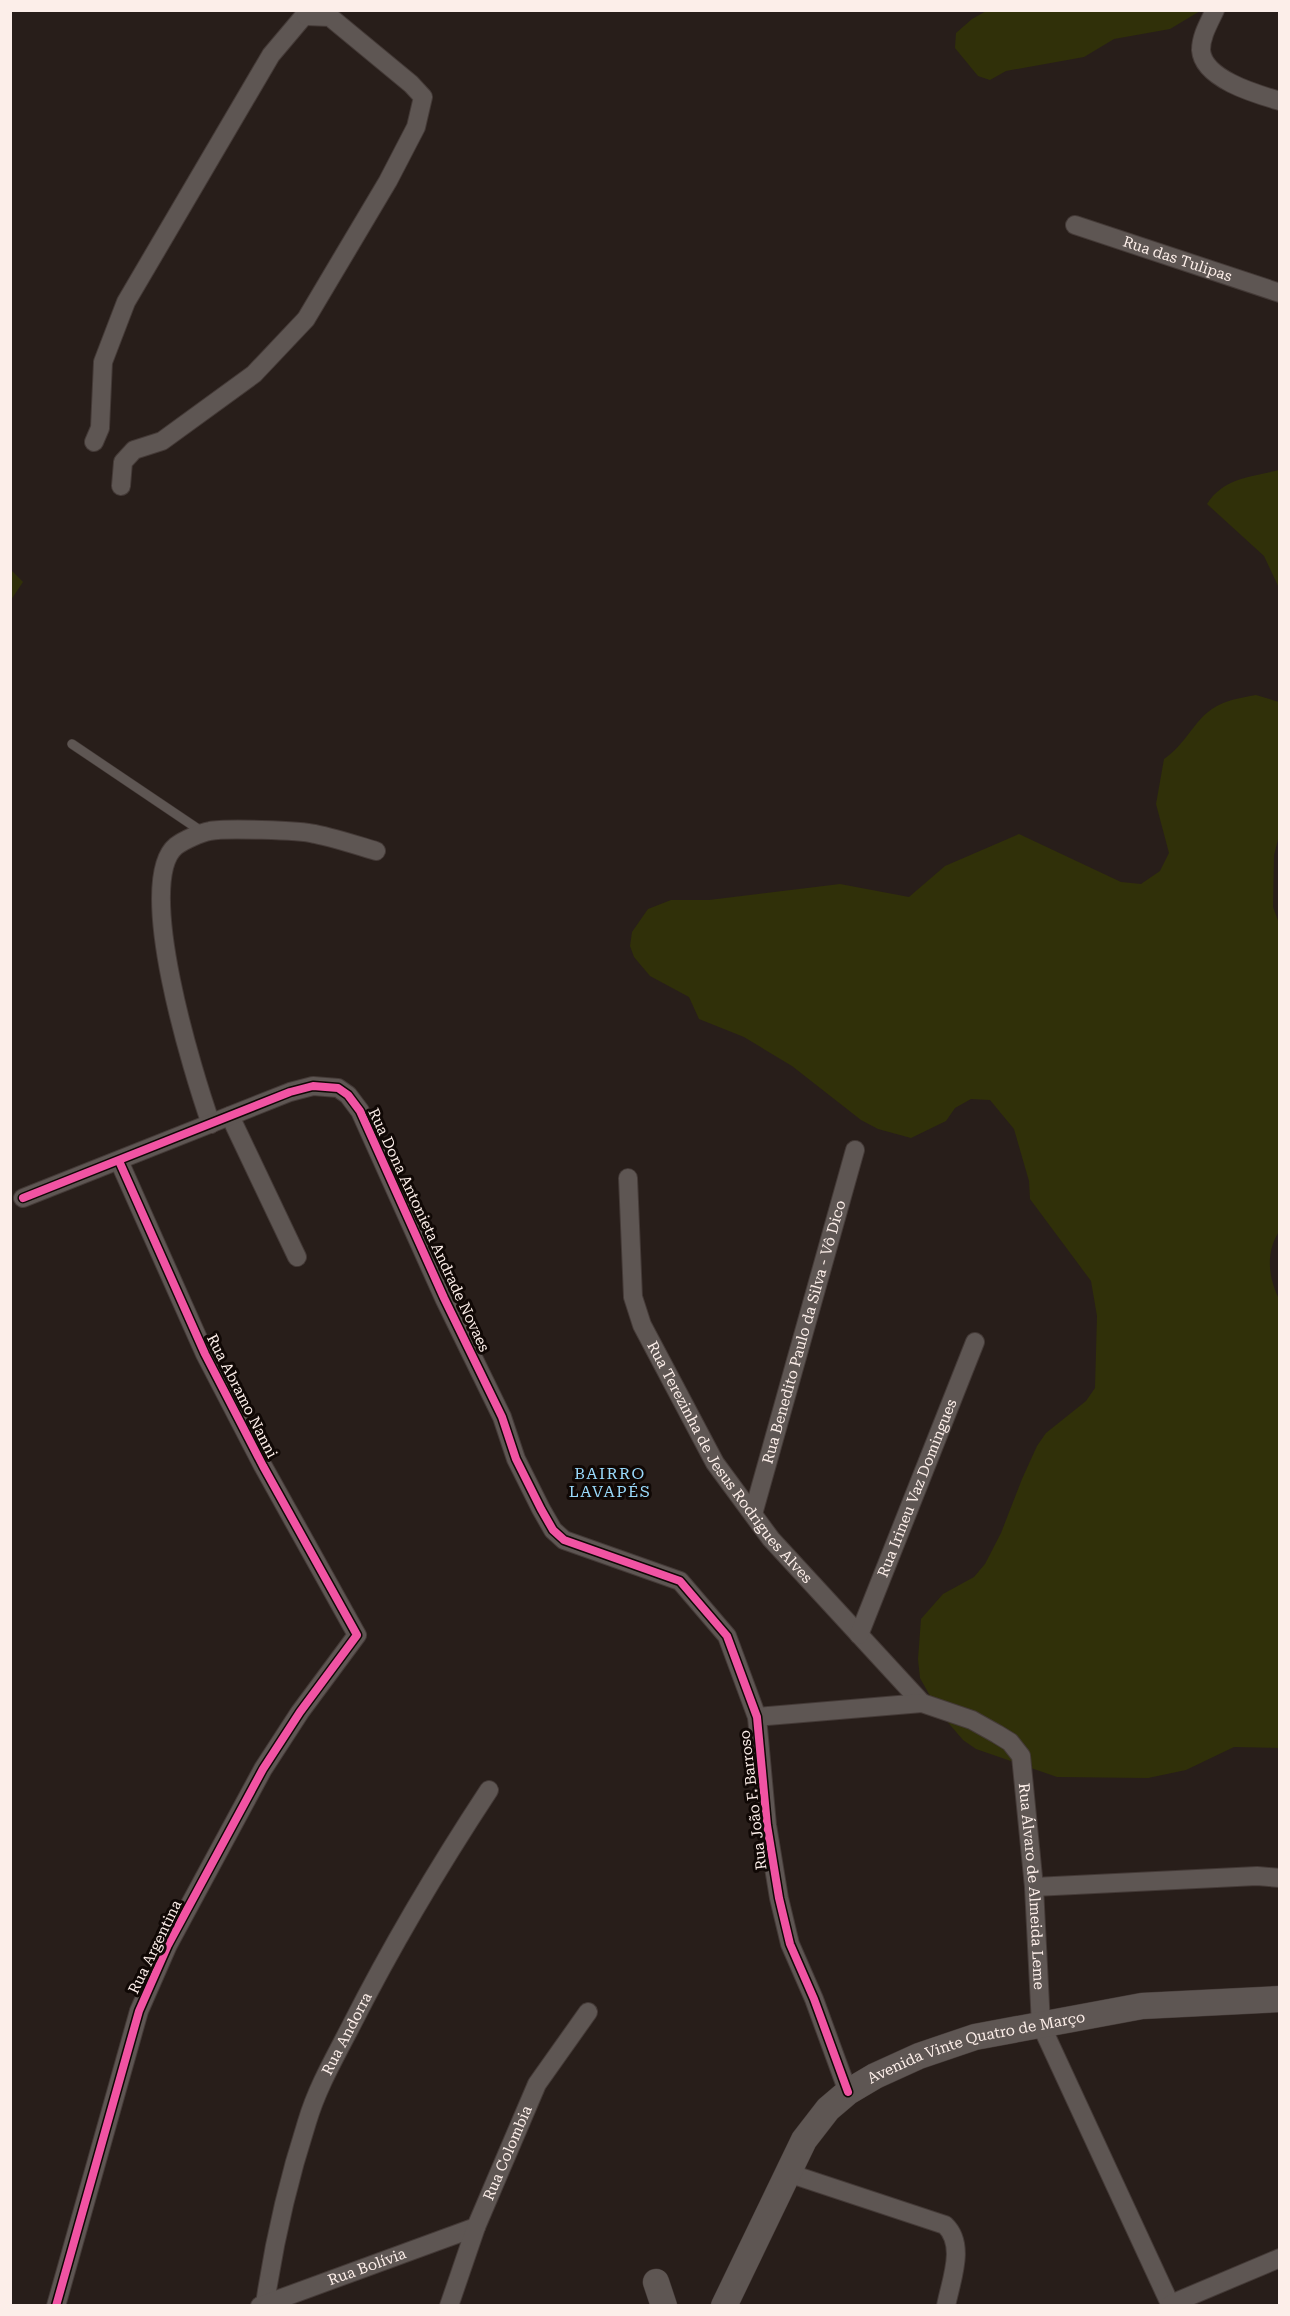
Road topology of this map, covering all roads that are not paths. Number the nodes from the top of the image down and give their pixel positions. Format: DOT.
graph roads {
  1 [pos="1215,10"];
  2 [pos="308,13"];
  3 [pos="1280,101"];
  4 [pos="1075,225"];
  5 [pos="1280,293"];
  6 [pos="94,442"];
  7 [pos="121,486"];
  8 [pos="72,744"];
  9 [pos="204,834"];
  10 [pos="376,851"];
  11 [pos="230,1116"];
  12 [pos="211,1124"];
  13 [pos="855,1150"];
  14 [pos="119,1161"];
  15 [pos="628,1178"];
  16 [pos="23,1198"];
  17 [pos="297,1257"];
  18 [pos="975,1342"];
  19 [pos="753,1514"];
  20 [pos="553,1530"];
  21 [pos="357,1635"];
  22 [pos="859,1635"];
  23 [pos="922,1703"];
  24 [pos="757,1717"];
  25 [pos="489,1790"];
  26 [pos="1280,1878"];
  27 [pos="1034,1887"];
  28 [pos="1280,1999"];
  29 [pos="588,2012"];
  30 [pos="1041,2025"];
  31 [pos="848,2092"];
  32 [pos="788,2173"];
  33 [pos="476,2228"];
  34 [pos="1280,2258"];
  35 [pos="742,2268"];
  36 [pos="262,2305"];
  37 [pos="1171,2305"];
  38 [pos="56,2306"];
  39 [pos="449,2306"];
  40 [pos="656,2306"];
  41 [pos="664,2306"];
  42 [pos="724,2306"];
  43 [pos="733,2306"];
  44 [pos="946,2306"];
  1 -- 3 [label="street"];
  2 -- 6 [label="street"];
  2 -- 7 [label="street"];
  4 -- 5 [label="street, Rua das Tulipas"];
  8 -- 9 [label="lane"];
  9 -- 10 [label="street"];
  9 -- 12 [label="street"];
  11 -- 12 [label="street, Rua Dona Antonieta Andrade Novaes"];
  11 -- 17 [label="street"];
  11 -- 20 [label="street, Rua Dona Antonieta Andrade Novaes"];
  12 -- 14 [label="street, Rua Dona Antonieta Andrade Novaes"];
  13 -- 19 [label="street, Rua Benedito Paulo da Silva - Vô Dico"];
  14 -- 16 [label="street, Rua Dona Antonieta Andrade Novaes"];
  14 -- 21 [label="street, Rua Abramo Nanni"];
  15 -- 19 [label="street, Rua Terezinha de Jesus Rodrigues Alves"];
  18 -- 22 [label="street, Rua Irineu Vaz Domingues"];
  19 -- 22 [label="street, Rua Terezinha de Jesus Rodrigues Alves"];
  20 -- 24 [label="street, Rua João F. Barroso"];
  21 -- 38 [label="street, Rua Argentina"];
  22 -- 23 [label="street, Rua Terezinha de Jesus Rodrigues Alves"];
  23 -- 24 [label="street, Rua Álvaro de Almeida Leme"];
  23 -- 27 [label="street, Rua Álvaro de Almeida Leme"];
  24 -- 31 [label="street, Rua João F. Barroso"];
  25 -- 36 [label="street, Rua Andorra"];
  26 -- 27 [label="street"];
  27 -- 30 [label="street, Rua Álvaro de Almeida Leme"];
  28 -- 30 [label="main road, Avenida Vinte Quatro de Março"];
  29 -- 33 [label="street, Rua Colombia"];
  30 -- 31 [label="main road, Avenida Vinte Quatro de Março"];
  30 -- 37 [label="street, Rua Álvaro de Almeida Leme"];
  31 -- 32 [label="main road, Avenida Vinte Quatro de Março"];
  32 -- 35 [label="main road, Avenida Vinte Quatro de Março"];
  32 -- 44 [label="street"];
  33 -- 36 [label="street, Rua Bolívia"];
  33 -- 39 [label="street, Rua Colombia"];
  34 -- 37 [label="street"];
  35 -- 42 [label="main road, Avenida Vinte Quatro de Março"];
  35 -- 43 [label="main road, Avenida Vinte Quatro de Março"];
  40 -- 41 [label="main road"];
}
